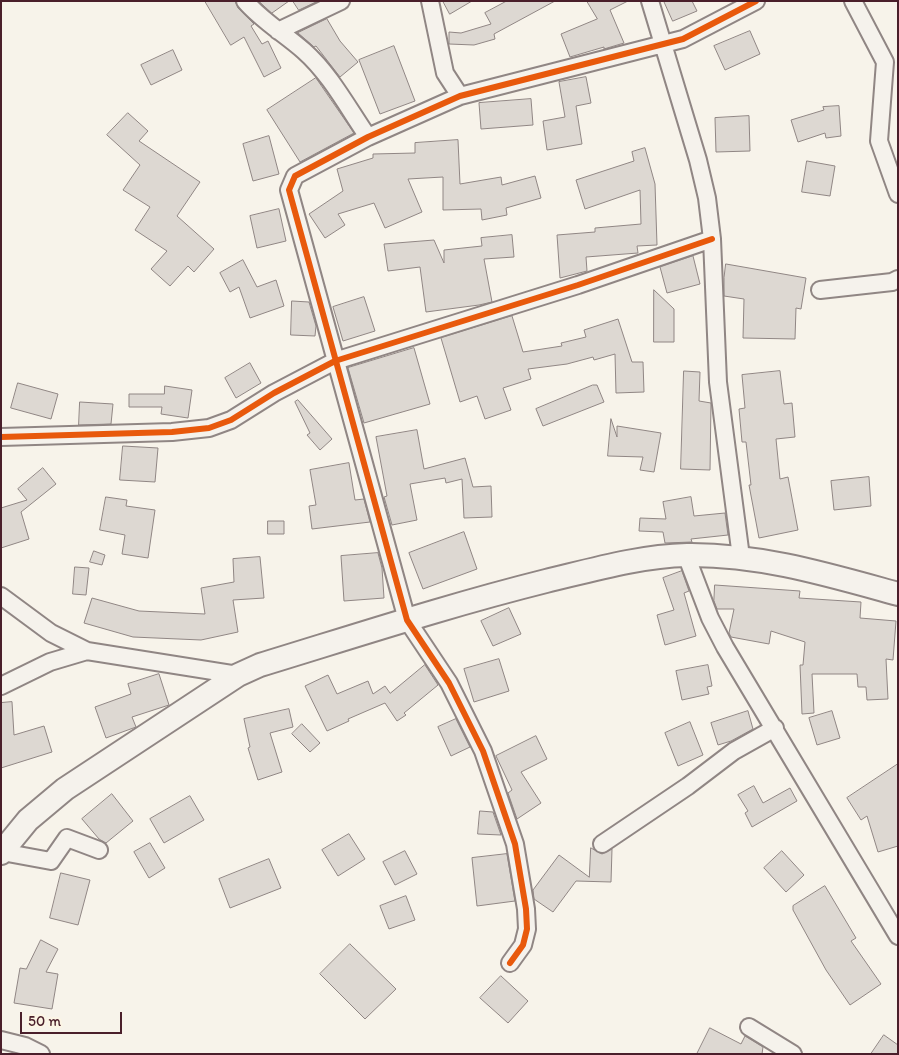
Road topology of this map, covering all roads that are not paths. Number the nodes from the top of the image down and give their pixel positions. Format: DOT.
graph roads {
  1 [pos="245,1"];
  2 [pos="341,1"];
  3 [pos="430,1"];
  4 [pos="650,1"];
  5 [pos="756,1"];
  6 [pos="853,1"];
  7 [pos="278,31"];
  8 [pos="664,44"];
  9 [pos="460,96"];
  10 [pos="368,137"];
  11 [pos="898,194"];
  12 [pos="712,239"];
  13 [pos="898,279"];
  14 [pos="820,290"];
  15 [pos="335,361"];
  16 [pos="1,437"];
  17 [pos="686,555"];
  18 [pos="741,557"];
  19 [pos="898,594"];
  20 [pos="1,596"];
  21 [pos="407,620"];
  22 [pos="87,651"];
  23 [pos="238,675"];
  24 [pos="1,686"];
  25 [pos="775,728"];
  26 [pos="602,844"];
  27 [pos="99,850"];
  28 [pos="2,852"];
  29 [pos="898,936"];
  30 [pos="510,963"];
  31 [pos="749,1027"];
  32 [pos="1,1040"];
  33 [pos="41,1054"];
  34 [pos="793,1054"];
  1 -- 7 [label="street"];
  2 -- 7 [label="street"];
  3 -- 9 [label="street"];
  4 -- 8 [label="street"];
  5 -- 8 [label="street"];
  6 -- 11 [label="street"];
  7 -- 10 [label="street"];
  8 -- 9 [label="street"];
  8 -- 12 [label="street"];
  9 -- 10 [label="street"];
  10 -- 15 [label="street"];
  12 -- 15 [label="street"];
  12 -- 18 [label="street"];
  13 -- 14 [label="street"];
  15 -- 16 [label="street"];
  15 -- 21 [label="street"];
  17 -- 18 [label="main road"];
  17 -- 21 [label="main road"];
  17 -- 25 [label="street"];
  18 -- 19 [label="main road"];
  20 -- 22 [label="street"];
  21 -- 23 [label="main road"];
  21 -- 30 [label="street"];
  22 -- 23 [label="street"];
  22 -- 24 [label="street"];
  23 -- 28 [label="main road"];
  25 -- 26 [label="street"];
  25 -- 29 [label="street"];
  27 -- 28 [label="street"];
  31 -- 34 [label="street"];
  32 -- 33 [label="street"];
}
